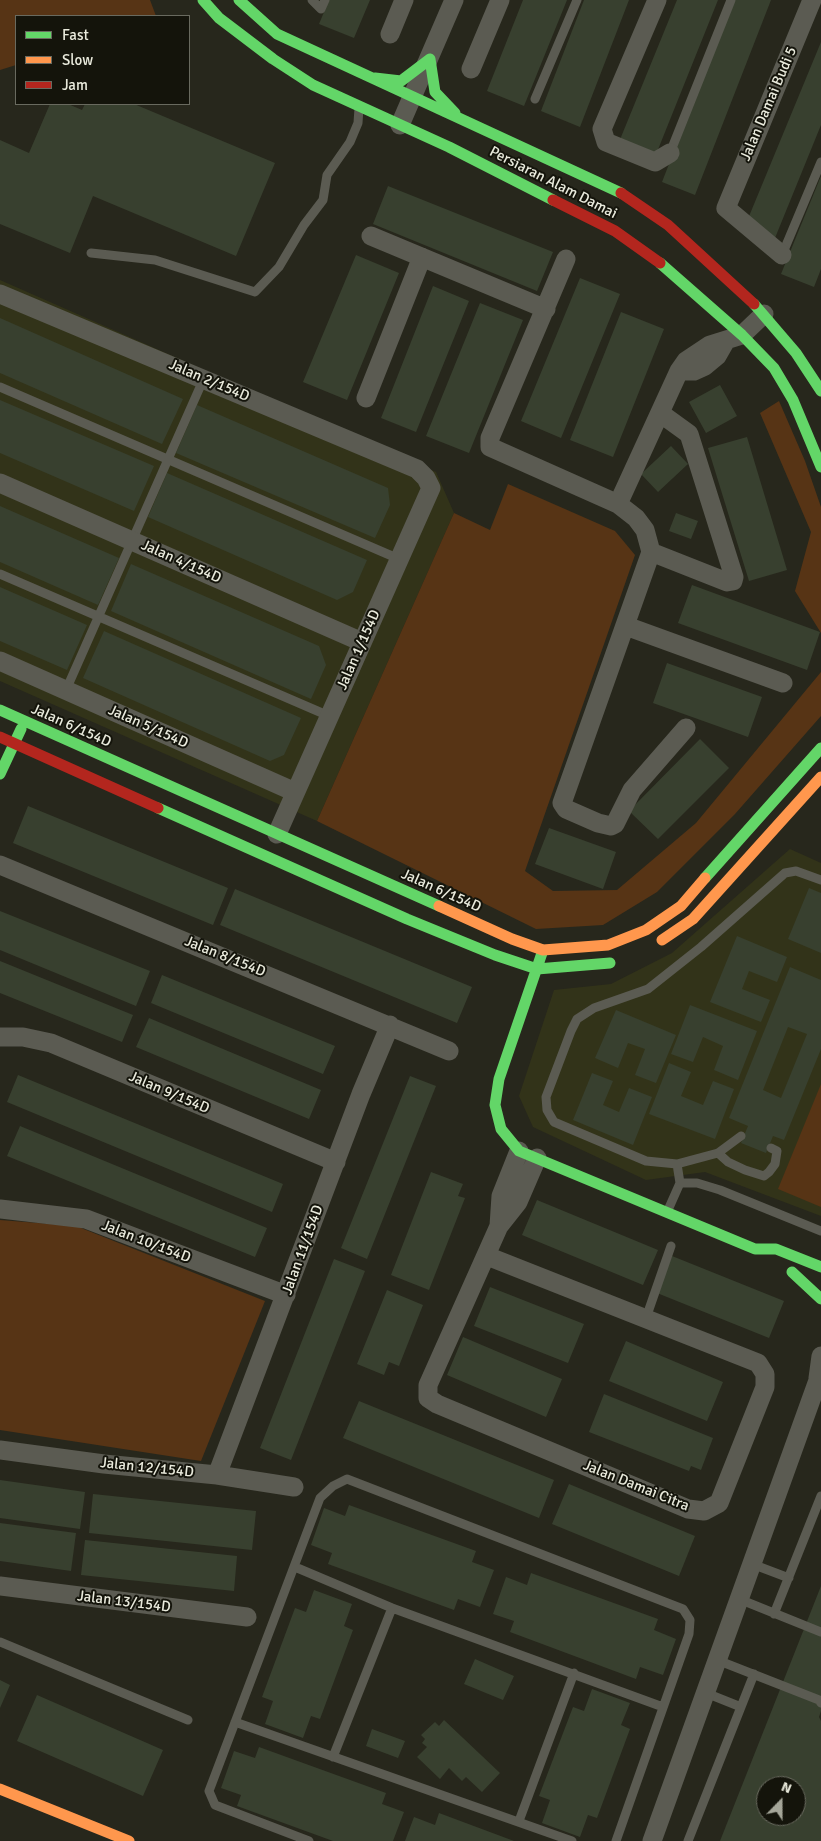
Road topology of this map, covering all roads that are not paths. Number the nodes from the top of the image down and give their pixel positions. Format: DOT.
graph roads {
  1 [pos="203,0"];
  2 [pos="238,0"];
  3 [pos="312,0"];
  4 [pos="325,0"];
  5 [pos="404,0"];
  6 [pos="454,0"];
  7 [pos="500,0"];
  8 [pos="576,0"];
  9 [pos="657,0"];
  10 [pos="731,0"];
  11 [pos="812,0"];
  12 [pos="390,34"];
  13 [pos="430,59"];
  14 [pos="471,69"];
  15 [pos="370,77"];
  16 [pos="414,97"];
  17 [pos="535,99"];
  18 [pos="360,108"];
  19 [pos="459,118"];
  20 [pos="400,125"];
  21 [pos="670,153"];
  22 [pos="821,162"];
  23 [pos="371,236"];
  24 [pos="91,253"];
  25 [pos="782,256"];
  26 [pos="422,257"];
  27 [pos="566,259"];
  28 [pos="0,294"];
  29 [pos="546,309"];
  30 [pos="764,314"];
  31 [pos="734,338"];
  32 [pos="204,378"];
  33 [pos="0,387"];
  34 [pos="821,391"];
  35 [pos="366,398"];
  36 [pos="660,413"];
  37 [pos="168,459"];
  38 [pos="821,467"];
  39 [pos="416,469"];
  40 [pos="0,483"];
  41 [pos="618,504"];
  42 [pos="132,541"];
  43 [pos="651,552"];
  44 [pos="399,559"];
  45 [pos="0,574"];
  46 [pos="99,616"];
  47 [pos="626,626"];
  48 [pos="362,642"];
  49 [pos="0,661"];
  50 [pos="783,683"];
  51 [pos="66,690"];
  52 [pos="0,710"];
  53 [pos="329,716"];
  54 [pos="24,721"];
  55 [pos="686,728"];
  56 [pos="0,737"];
  57 [pos="14,744"];
  58 [pos="0,748"];
  59 [pos="821,748"];
  60 [pos="40,755"];
  61 [pos="2,770"];
  62 [pos="821,776"];
  63 [pos="295,792"];
  64 [pos="272,845"];
  65 [pos="0,865"];
  66 [pos="821,880"];
  67 [pos="654,946"];
  68 [pos="544,950"];
  69 [pos="495,955"];
  70 [pos="621,959"];
  71 [pos="537,968"];
  72 [pos="561,968"];
  73 [pos="530,991"];
  74 [pos="390,1025"];
  75 [pos="0,1037"];
  76 [pos="450,1051"];
  77 [pos="741,1136"];
  78 [pos="771,1148"];
  79 [pos="519,1151"];
  80 [pos="718,1153"];
  81 [pos="537,1158"];
  82 [pos="336,1162"];
  83 [pos="676,1164"];
  84 [pos="680,1183"];
  85 [pos="0,1209"];
  86 [pos="666,1212"];
  87 [pos="499,1226"];
  88 [pos="821,1232"];
  89 [pos="671,1246"];
  90 [pos="755,1249"];
  91 [pos="487,1256"];
  92 [pos="769,1262"];
  93 [pos="821,1267"];
  94 [pos="821,1284"];
  95 [pos="286,1295"];
  96 [pos="821,1299"];
  97 [pos="646,1318"];
  98 [pos="821,1356"];
  99 [pos="819,1375"];
  100 [pos="0,1450"];
  101 [pos="217,1475"];
  102 [pos="294,1487"];
  103 [pos="821,1496"];
  104 [pos="752,1564"];
  105 [pos="295,1567"];
  106 [pos="789,1578"];
  107 [pos="0,1586"];
  108 [pos="739,1599"];
  109 [pos="392,1608"];
  110 [pos="774,1614"];
  111 [pos="247,1617"];
  112 [pos="821,1632"];
  113 [pos="0,1642"];
  114 [pos="717,1660"];
  115 [pos="574,1672"];
  116 [pos="754,1674"];
  117 [pos="706,1693"];
  118 [pos="821,1703"];
  119 [pos="663,1706"];
  120 [pos="741,1707"];
  121 [pos="188,1720"];
  122 [pos="235,1722"];
  123 [pos="333,1757"];
  124 [pos="0,1789"];
  125 [pos="520,1821"];
  126 [pos="297,1839"];
  127 [pos="129,1841"];
  128 [pos="309,1841"];
  129 [pos="572,1841"];
  130 [pos="616,1841"];
  131 [pos="652,1841"];
  132 [pos="688,1841"];
  1 -- 18 [label="street, Persiaran Alam Damai"];
  2 -- 15 [label="street, Persiaran Alam Damai"];
  3 -- 4 [label="lane"];
  5 -- 12 [label="street"];
  6 -- 13 [label="street"];
  7 -- 14 [label="street"];
  8 -- 17 [label="lane"];
  9 -- 21 [label="street"];
  10 -- 21 [label="lane"];
  11 -- 25 [label="street, Jalan Damai Budi 5"];
  13 -- 15 [label="street"];
  13 -- 16 [label="street"];
  13 -- 19 [label="street"];
  15 -- 16 [label="street, Persiaran Alam Damai"];
  16 -- 19 [label="street, Persiaran Alam Damai"];
  16 -- 20 [label="street"];
  18 -- 20 [label="street, Persiaran Alam Damai"];
  18 -- 24 [label="lane"];
  19 -- 30 [label="street, Persiaran Alam Damai"];
  20 -- 31 [label="street, Persiaran Alam Damai"];
  22 -- 25 [label="lane"];
  23 -- 26 [label="street"];
  26 -- 29 [label="street"];
  26 -- 35 [label="street"];
  27 -- 29 [label="street"];
  28 -- 32 [label="street, Jalan 2/154D"];
  29 -- 41 [label="street"];
  30 -- 31 [label="street"];
  30 -- 34 [label="street, Persiaran Alam Damai"];
  31 -- 36 [label="street"];
  31 -- 38 [label="street, Persiaran Alam Damai"];
  32 -- 37 [label="lane"];
  32 -- 39 [label="street, Jalan 2/154D"];
  33 -- 37 [label="lane"];
  36 -- 41 [label="street"];
  36 -- 43 [label="street"];
  37 -- 42 [label="lane"];
  37 -- 44 [label="lane"];
  39 -- 44 [label="street, Jalan 1/154D"];
  40 -- 42 [label="street, Jalan 4/154D"];
  41 -- 43 [label="street"];
  42 -- 46 [label="lane"];
  42 -- 48 [label="street, Jalan 4/154D"];
  43 -- 47 [label="street"];
  44 -- 48 [label="street, Jalan 1/154D"];
  45 -- 46 [label="lane"];
  46 -- 51 [label="lane"];
  46 -- 53 [label="lane"];
  47 -- 50 [label="street"];
  47 -- 55 [label="street"];
  48 -- 53 [label="street, Jalan 1/154D"];
  49 -- 51 [label="street, Jalan 5/154D"];
  51 -- 63 [label="street, Jalan 5/154D"];
  52 -- 54 [label="street, Jalan 6/154D"];
  53 -- 63 [label="street, Jalan 1/154D"];
  54 -- 57 [label="street"];
  54 -- 64 [label="street, Jalan 6/154D"];
  56 -- 57 [label="street, Jalan 6/154D"];
  57 -- 60 [label="street, Jalan 6/154D"];
  57 -- 61 [label="street"];
  58 -- 61 [label="street"];
  59 -- 68 [label="street, Jalan 6/154D"];
  60 -- 61 [label="street"];
  60 -- 64 [label="street, Jalan 6/154D"];
  62 -- 67 [label="street"];
  63 -- 64 [label="street, Jalan 1/154D"];
  64 -- 68 [label="street, Jalan 6/154D"];
  64 -- 69 [label="street, Jalan 6/154D"];
  65 -- 74 [label="street, Jalan 8/154D"];
  66 -- 83 [label="lane"];
  68 -- 71 [label="street"];
  69 -- 71 [label="street, Jalan 6/154D"];
  69 -- 73 [label="street"];
  70 -- 72 [label="street, Jalan 6/154D"];
  71 -- 72 [label="street, Jalan 6/154D"];
  71 -- 73 [label="street"];
  72 -- 73 [label="street"];
  73 -- 79 [label="street"];
  74 -- 76 [label="street, Jalan 8/154D"];
  74 -- 82 [label="street, Jalan 11/154D"];
  75 -- 82 [label="street, Jalan 9/154D"];
  77 -- 80 [label="lane"];
  78 -- 80 [label="lane"];
  79 -- 81 [label="street"];
  79 -- 87 [label="street, Jalan Damai Citra"];
  80 -- 83 [label="lane"];
  81 -- 86 [label="street"];
  81 -- 87 [label="street, Jalan Damai Citra"];
  82 -- 95 [label="street, Jalan 11/154D"];
  83 -- 84 [label="lane"];
  84 -- 86 [label="lane"];
  84 -- 88 [label="lane"];
  85 -- 95 [label="street, Jalan 10/154D"];
  86 -- 90 [label="street"];
  87 -- 91 [label="street, Jalan Damai Citra"];
  89 -- 97 [label="lane"];
  90 -- 92 [label="street"];
  90 -- 93 [label="street"];
  91 -- 97 [label="street, Jalan Damai Citra"];
  91 -- 97 [label="street, Jalan Damai Citra"];
  94 -- 96 [label="street"];
  95 -- 101 [label="street, Jalan 11/154D"];
  98 -- 99 [label="street"];
  99 -- 104 [label="street"];
  100 -- 101 [label="street, Jalan 12/154D"];
  101 -- 102 [label="street, Jalan 12/154D"];
  103 -- 106 [label="lane"];
  104 -- 106 [label="lane"];
  104 -- 108 [label="street"];
  105 -- 109 [label="lane"];
  105 -- 119 [label="lane"];
  105 -- 122 [label="lane"];
  106 -- 110 [label="lane"];
  107 -- 111 [label="street, Jalan 13/154D"];
  108 -- 110 [label="lane"];
  108 -- 114 [label="street"];
  109 -- 115 [label="lane"];
  109 -- 123 [label="lane"];
  110 -- 112 [label="lane"];
  113 -- 121 [label="lane"];
  114 -- 116 [label="lane"];
  114 -- 117 [label="street"];
  115 -- 119 [label="lane"];
  115 -- 125 [label="lane"];
  116 -- 118 [label="lane"];
  116 -- 120 [label="lane"];
  117 -- 120 [label="lane"];
  117 -- 131 [label="street"];
  119 -- 130 [label="lane"];
  120 -- 132 [label="lane"];
  122 -- 123 [label="lane"];
  122 -- 126 [label="lane"];
  123 -- 125 [label="lane"];
  124 -- 127 [label="street"];
  125 -- 129 [label="lane"];
  126 -- 128 [label="lane"];
}
